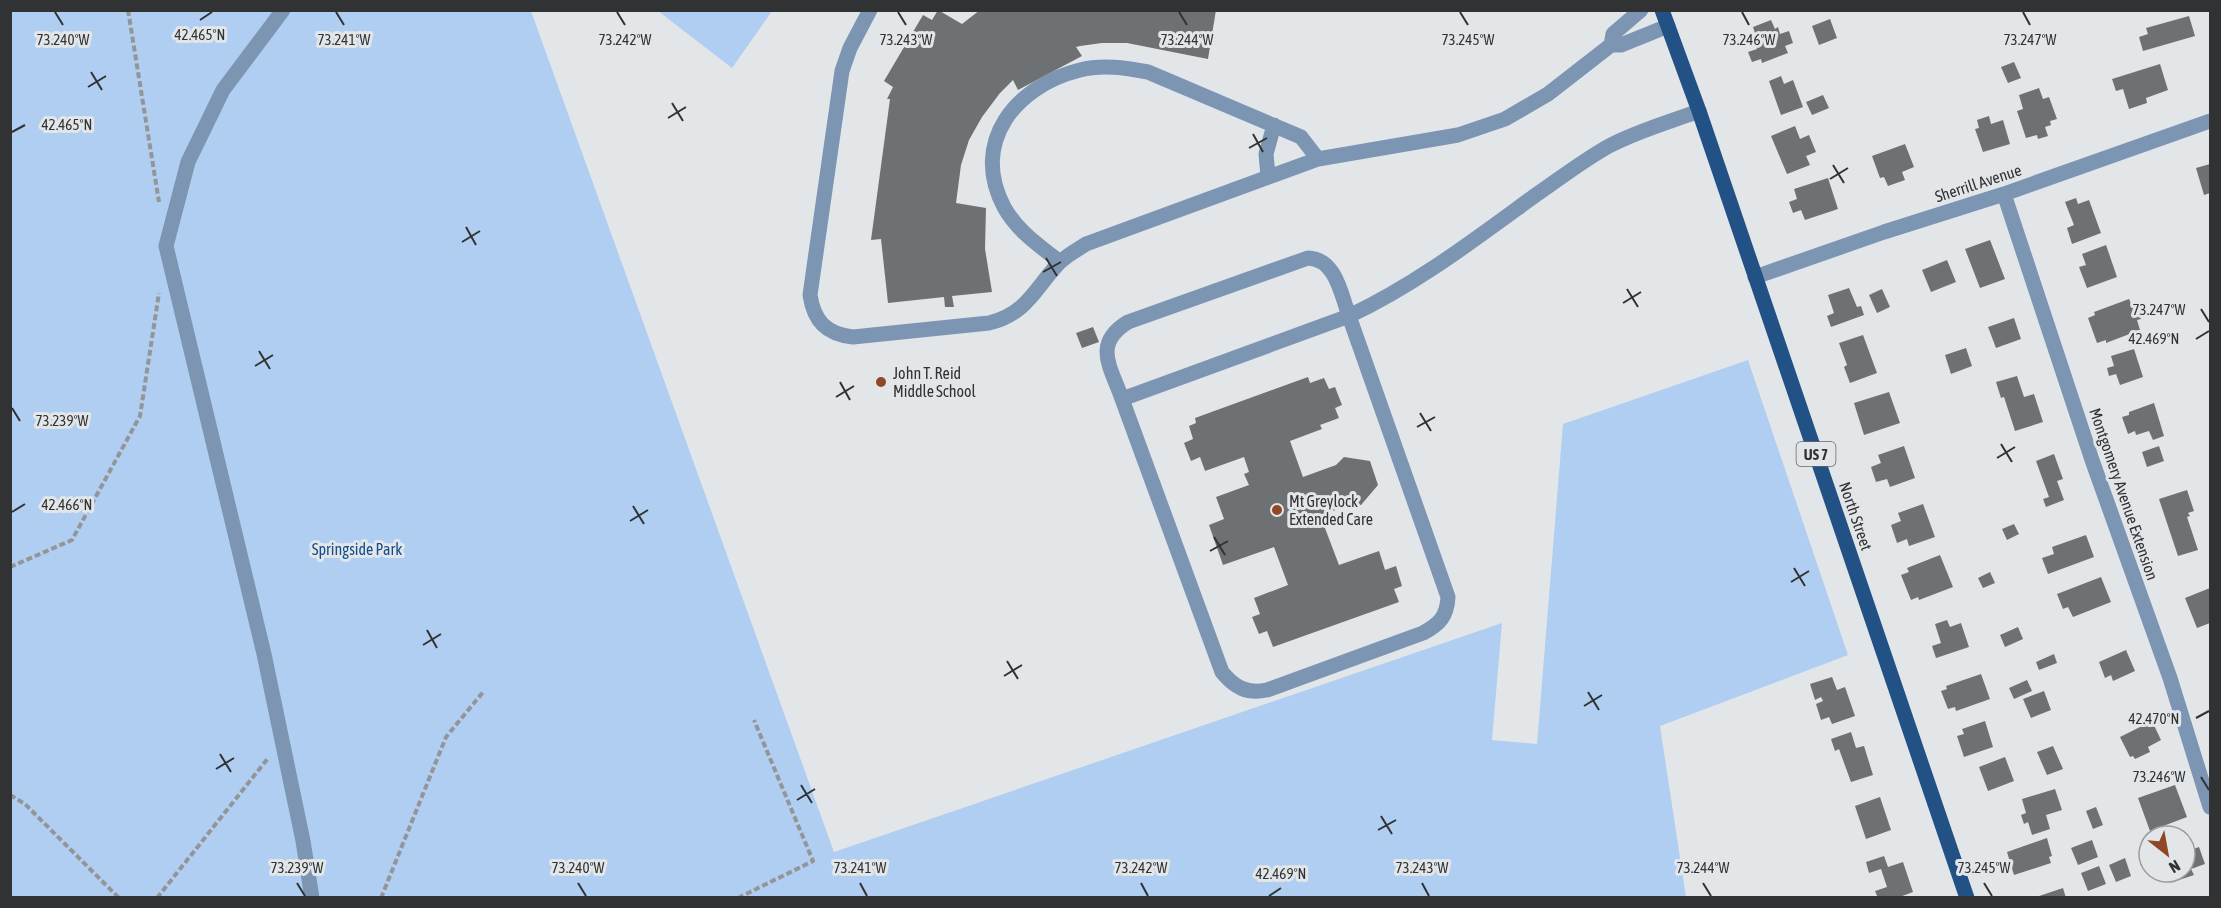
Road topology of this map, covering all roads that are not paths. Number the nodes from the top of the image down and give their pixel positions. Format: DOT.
graph roads {
  1 [pos="284,10"];
  2 [pos="870,10"];
  3 [pos="1641,10"];
  4 [pos="1662,10"];
  5 [pos="1668,26"];
  6 [pos="1611,45"];
  7 [pos="1699,111"];
  8 [pos="2211,121"];
  9 [pos="1274,125"];
  10 [pos="1318,159"];
  11 [pos="1268,176"];
  12 [pos="2004,194"];
  13 [pos="1060,262"];
  14 [pos="1755,277"];
  15 [pos="1349,316"];
  16 [pos="1122,399"];
  17 [pos="2211,807"];
  18 [pos="312,897"];
  19 [pos="1967,897"];
  1 -- 18 [label="street"];
  2 -- 13 [label="street"];
  3 -- 6 [label="street"];
  4 -- 5 [label="main road, North Street / US 7"];
  5 -- 6 [label="street"];
  5 -- 7 [label="main road, North Street / US 7"];
  6 -- 10 [label="street"];
  7 -- 14 [label="main road, North Street / US 7"];
  7 -- 15 [label="street"];
  8 -- 12 [label="street, Sherrill Avenue"];
  9 -- 10 [label="street"];
  9 -- 11 [label="street"];
  9 -- 13 [label="street"];
  10 -- 11 [label="street"];
  11 -- 13 [label="street"];
  12 -- 14 [label="street, Sherrill Avenue"];
  12 -- 17 [label="street, Montgomery Avenue Extension"];
  14 -- 19 [label="main road, North Street / US 7"];
  15 -- 16 [label="street"];
  15 -- 16 [label="street"];
  15 -- 16 [label="street"];
}
